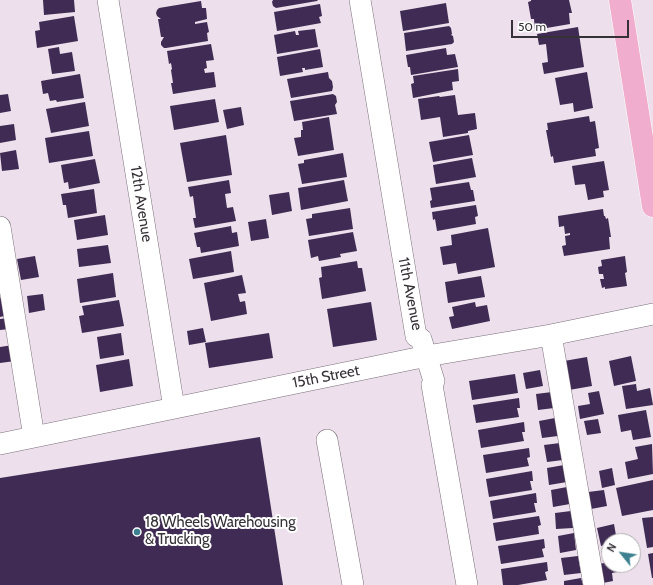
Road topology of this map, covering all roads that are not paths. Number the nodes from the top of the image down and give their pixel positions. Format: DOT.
graph roads {
  1 [pos="108,0"];
  2 [pos="360,0"];
  3 [pos="620,0"];
  4 [pos="653,206"];
  5 [pos="0,227"];
  6 [pos="653,314"];
  7 [pos="551,335"];
  8 [pos="427,356"];
  9 [pos="174,408"];
  10 [pos="34,437"];
  11 [pos="327,440"];
  12 [pos="0,444"];
  13 [pos="353,585"];
  14 [pos="467,585"];
  15 [pos="594,585"];
  1 -- 9 [label="street, 12th Avenue"];
  2 -- 8 [label="street, 11th Avenue"];
  3 -- 4 [label="main road"];
  5 -- 10 [label="street"];
  6 -- 7 [label="street, 15th Street"];
  7 -- 8 [label="street, 15th Street"];
  7 -- 15 [label="street"];
  8 -- 9 [label="street, 15th Street"];
  8 -- 14 [label="street, 11th Avenue"];
  9 -- 10 [label="street, 15th Street"];
  10 -- 12 [label="street, 15th Street"];
  11 -- 13 [label="street"];
}
